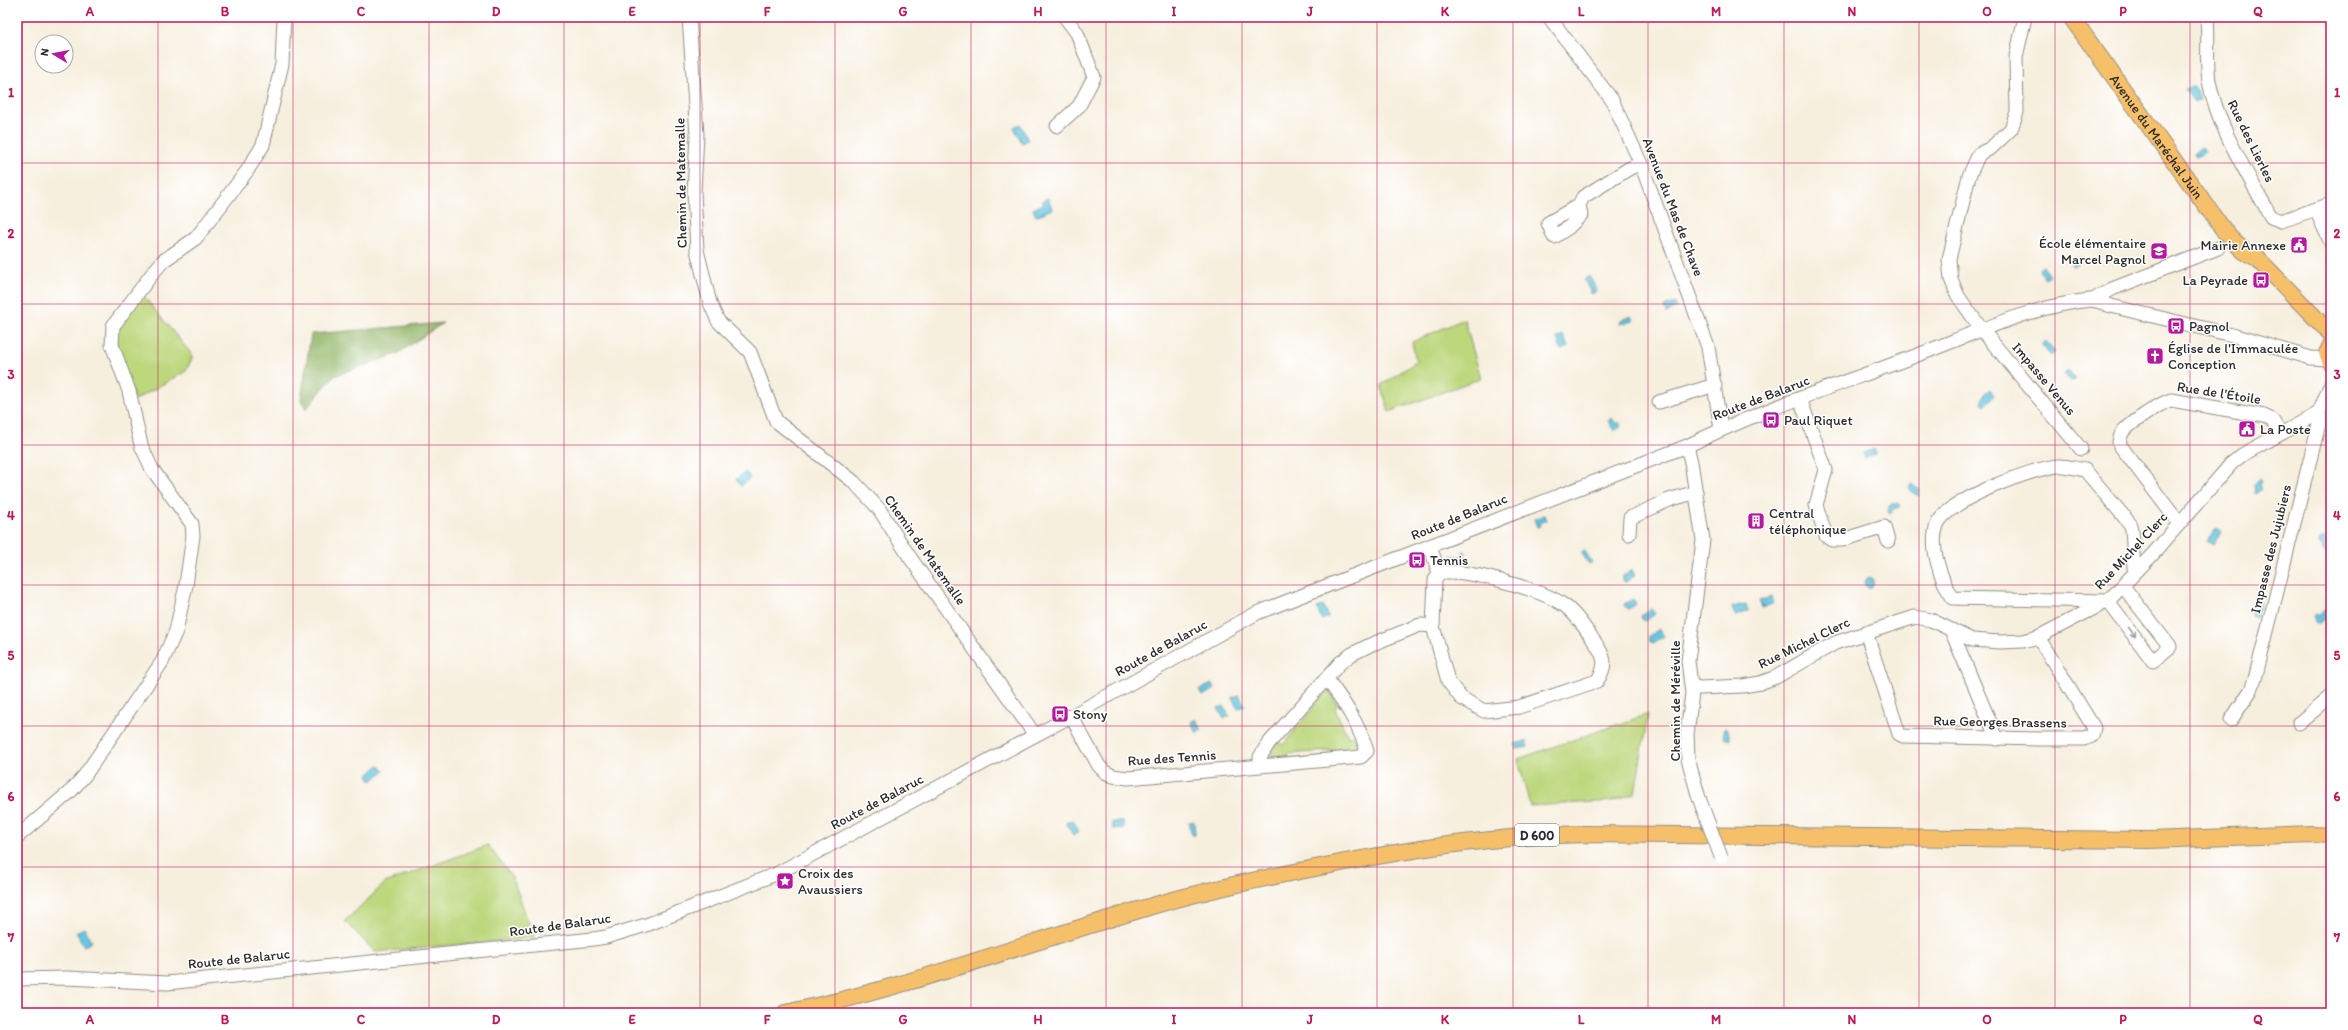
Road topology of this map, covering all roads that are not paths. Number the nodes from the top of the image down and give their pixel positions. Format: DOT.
graph roads {
  1 [pos="284,17"];
  2 [pos="689,17"];
  3 [pos="1065,17"];
  4 [pos="1549,17"];
  5 [pos="2025,17"];
  6 [pos="2072,17"];
  7 [pos="2207,17"];
  8 [pos="1057,126"];
  9 [pos="1641,164"];
  10 [pos="2331,204"];
  11 [pos="1579,205"];
  12 [pos="2316,210"];
  13 [pos="2331,243"];
  14 [pos="2218,248"];
  15 [pos="2093,300"];
  16 [pos="1982,330"];
  17 [pos="2330,350"];
  18 [pos="2331,383"];
  19 [pos="1715,385"];
  20 [pos="1800,399"];
  21 [pos="1659,402"];
  22 [pos="2328,403"];
  23 [pos="2319,413"];
  24 [pos="1721,429"];
  25 [pos="2280,433"];
  26 [pos="1687,446"];
  27 [pos="2081,449"];
  28 [pos="1696,492"];
  29 [pos="2179,522"];
  30 [pos="1629,534"];
  31 [pos="2134,536"];
  32 [pos="1888,541"];
  33 [pos="1430,546"];
  34 [pos="2153,554"];
  35 [pos="2135,572"];
  36 [pos="1439,573"];
  37 [pos="2123,586"];
  38 [pos="2062,600"];
  39 [pos="2108,601"];
  40 [pos="2070,621"];
  41 [pos="1433,626"];
  42 [pos="1951,630"];
  43 [pos="1866,632"];
  44 [pos="2038,637"];
  45 [pos="1327,679"];
  46 [pos="1692,686"];
  47 [pos="2331,696"];
  48 [pos="1071,716"];
  49 [pos="2231,720"];
  50 [pos="2299,723"];
  51 [pos="1035,734"];
  52 [pos="1997,738"];
  53 [pos="1260,766"];
  54 [pos="2331,830"];
  55 [pos="2312,834"];
  56 [pos="2331,835"];
  57 [pos="17,837"];
  58 [pos="1721,857"];
  59 [pos="17,979"];
  60 [pos="785,1013"];
  1 -- 57 [label="street"];
  2 -- 51 [label="street, Chemin de Matemalle"];
  3 -- 8 [label="street"];
  4 -- 9 [label="street, Avenue du Mas de Chave"];
  5 -- 16 [label="street, Impasse Venus"];
  6 -- 17 [label="main road, Avenue du Maréchal Juin"];
  7 -- 12 [label="street, Rue des Lierles"];
  9 -- 11 [label="street"];
  9 -- 19 [label="street, Avenue du Mas de Chave"];
  10 -- 12 [label="street"];
  12 -- 13 [label="street"];
  14 -- 15 [label="street"];
  15 -- 16 [label="street, Route de Balaruc"];
  15 -- 17 [label="street, Route de Balaruc"];
  16 -- 20 [label="street, Route de Balaruc"];
  16 -- 27 [label="street, Impasse Venus"];
  18 -- 22 [label="street, Impasse des Jujubiers"];
  19 -- 21 [label="street"];
  19 -- 24 [label="street, Avenue du Mas de Chave"];
  20 -- 24 [label="street, Route de Balaruc"];
  20 -- 32 [label="street"];
  22 -- 23 [label="street, Impasse des Jujubiers"];
  23 -- 25 [label="street, Rue Michel Clerc"];
  23 -- 49 [label="street, Impasse des Jujubiers"];
  24 -- 26 [label="street, Route de Balaruc"];
  25 -- 29 [label="street, Rue Michel Clerc"];
  25 -- 29 [label="street, Rue de l'Étoile"];
  26 -- 28 [label="street, Chemin de Méréville"];
  26 -- 33 [label="street, Route de Balaruc"];
  28 -- 30 [label="street"];
  28 -- 46 [label="street, Chemin de Méréville"];
  29 -- 34 [label="street, Rue Michel Clerc"];
  31 -- 34 [label="street"];
  31 -- 35 [label="street"];
  31 -- 38 [label="street"];
  33 -- 36 [label="street"];
  33 -- 48 [label="street, Route de Balaruc"];
  34 -- 35 [label="street, Rue Michel Clerc"];
  35 -- 37 [label="street, Rue Michel Clerc"];
  36 -- 41 [label="street"];
  36 -- 41 [label="street"];
  37 -- 39 [label="street, Rue Michel Clerc"];
  39 -- 37 [label="street, one-way"];
  38 -- 39 [label="street"];
  38 -- 40 [label="street"];
  39 -- 40 [label="street, Rue Michel Clerc"];
  40 -- 44 [label="street, Rue Michel Clerc"];
  41 -- 45 [label="street"];
  42 -- 43 [label="street, Rue Michel Clerc"];
  42 -- 44 [label="street, Rue Michel Clerc"];
  42 -- 52 [label="street"];
  43 -- 46 [label="street, Rue Michel Clerc"];
  43 -- 52 [label="street, Rue Georges Brassens"];
  44 -- 52 [label="street, Rue Georges Brassens"];
  45 -- 53 [label="street"];
  45 -- 53 [label="street, Rue des Tennis"];
  46 -- 58 [label="street, Chemin de Méréville, bridge"];
  47 -- 50 [label="street"];
  48 -- 51 [label="street, Route de Balaruc"];
  48 -- 53 [label="street, Rue des Tennis"];
  51 -- 59 [label="street, Route de Balaruc"];
  54 -- 55 [label="main road, D 600"];
  55 -- 56 [label="main road, D 600"];
  55 -- 60 [label="main road, D 600"];
}
